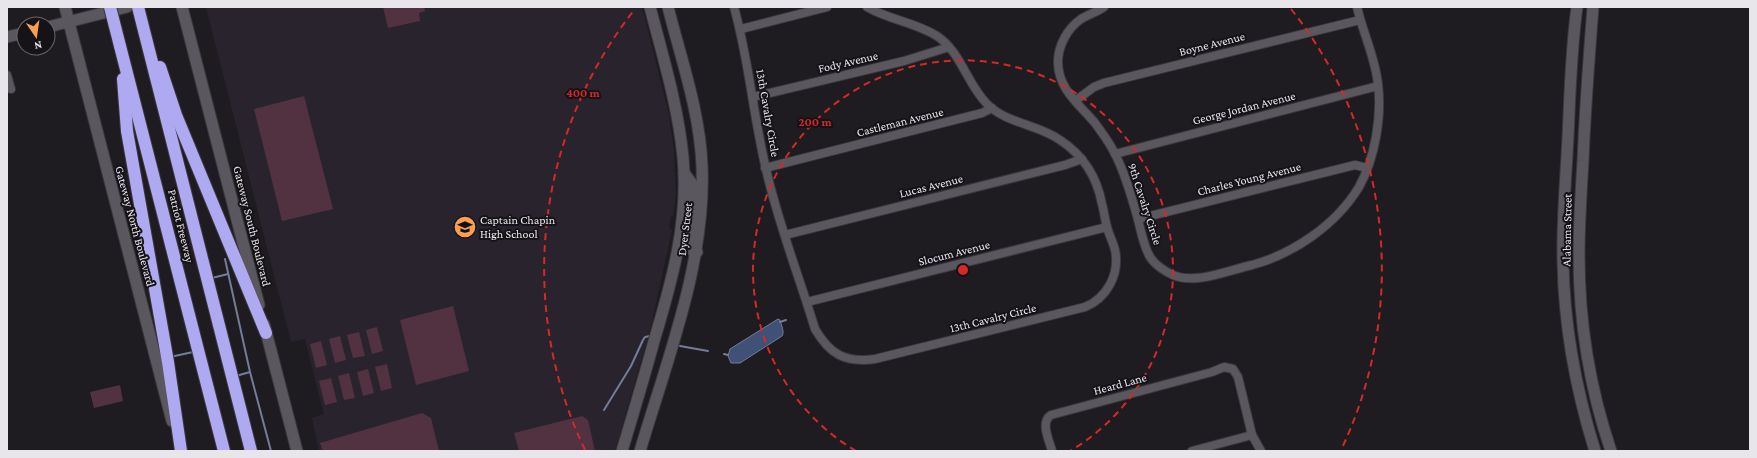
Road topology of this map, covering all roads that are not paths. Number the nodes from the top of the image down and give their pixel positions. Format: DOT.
graph roads {
  1 [pos="65,7"];
  2 [pos="110,7"];
  3 [pos="127,7"];
  4 [pos="138,7"];
  5 [pos="182,7"];
  6 [pos="650,7"];
  7 [pos="668,7"];
  8 [pos="734,7"];
  9 [pos="827,7"];
  10 [pos="867,7"];
  11 [pos="1104,7"];
  12 [pos="1357,7"];
  13 [pos="1577,7"];
  14 [pos="1593,7"];
  15 [pos="1360,20"];
  16 [pos="69,22"];
  17 [pos="56,25"];
  18 [pos="740,29"];
  19 [pos="147,44"];
  20 [pos="120,46"];
  21 [pos="948,47"];
  22 [pos="7,75"];
  23 [pos="1378,86"];
  24 [pos="11,89"];
  25 [pos="753,97"];
  26 [pos="1075,101"];
  27 [pos="992,108"];
  28 [pos="1115,154"];
  29 [pos="1082,160"];
  30 [pos="766,168"];
  31 [pos="1367,168"];
  32 [pos="684,173"];
  33 [pos="1138,219"];
  34 [pos="1107,227"];
  35 [pos="785,235"];
  36 [pos="697,252"];
  37 [pos="807,302"];
  38 [pos="266,333"];
  39 [pos="1252,435"];
  40 [pos="181,451"];
  41 [pos="224,451"];
  42 [pos="252,451"];
  43 [pos="297,451"];
  44 [pos="622,451"];
  45 [pos="640,451"];
  46 [pos="1052,451"];
  47 [pos="1192,451"];
  48 [pos="1261,451"];
  49 [pos="1595,451"];
  50 [pos="1611,451"];
  1 -- 16 [label="main road, Gateway North Boulevard"];
  2 -- 20 [label="highway, Patriot Freeway, bridge"];
  3 -- 16 [label="main road"];
  4 -- 19 [label="highway, Patriot Freeway"];
  5 -- 38 [label="main road, Gateway South Boulevard"];
  6 -- 32 [label="main road, Dyer Street"];
  7 -- 36 [label="main road, Dyer Street"];
  8 -- 18 [label="street, 13th Cavalry Circle"];
  9 -- 18 [label="street"];
  10 -- 21 [label="street, 13th Cavalry Circle"];
  11 -- 26 [label="street, 9th Cavalry Circle"];
  12 -- 15 [label="street, 9th Cavalry Circle"];
  13 -- 49 [label="main road, Alabama Street"];
  14 -- 50 [label="main road, Alabama Street"];
  15 -- 23 [label="street, 9th Cavalry Circle"];
  15 -- 26 [label="street, Boyne Avenue"];
  16 -- 17 [label="main road"];
  16 -- 40 [label="main road, Gateway North Boulevard"];
  18 -- 25 [label="street, 13th Cavalry Circle"];
  19 -- 38 [label="highway"];
  19 -- 42 [label="highway, Patriot Freeway"];
  20 -- 40 [label="highway"];
  20 -- 41 [label="highway, Patriot Freeway"];
  21 -- 25 [label="street, Fody Avenue"];
  21 -- 27 [label="street, 13th Cavalry Circle"];
  22 -- 24 [label="street"];
  23 -- 28 [label="street, George Jordan Avenue"];
  23 -- 31 [label="street, 9th Cavalry Circle"];
  25 -- 30 [label="street, 13th Cavalry Circle"];
  26 -- 28 [label="street, 9th Cavalry Circle"];
  27 -- 29 [label="street, 13th Cavalry Circle"];
  27 -- 30 [label="street, Castleman Avenue"];
  28 -- 33 [label="street, 9th Cavalry Circle"];
  29 -- 34 [label="street, 13th Cavalry Circle"];
  29 -- 35 [label="street, Lucas Avenue"];
  30 -- 35 [label="street, 13th Cavalry Circle"];
  31 -- 33 [label="street, Charles Young Avenue"];
  31 -- 33 [label="street, 9th Cavalry Circle"];
  32 -- 36 [label="main road"];
  32 -- 44 [label="main road, Dyer Street"];
  34 -- 37 [label="street, Slocum Avenue"];
  34 -- 37 [label="street, 13th Cavalry Circle"];
  35 -- 37 [label="street, 13th Cavalry Circle"];
  36 -- 45 [label="main road, Dyer Street"];
  38 -- 43 [label="main road, Gateway South Boulevard"];
  39 -- 46 [label="street, Heard Lane"];
  39 -- 47 [label="street"];
  39 -- 48 [label="street"];
}
